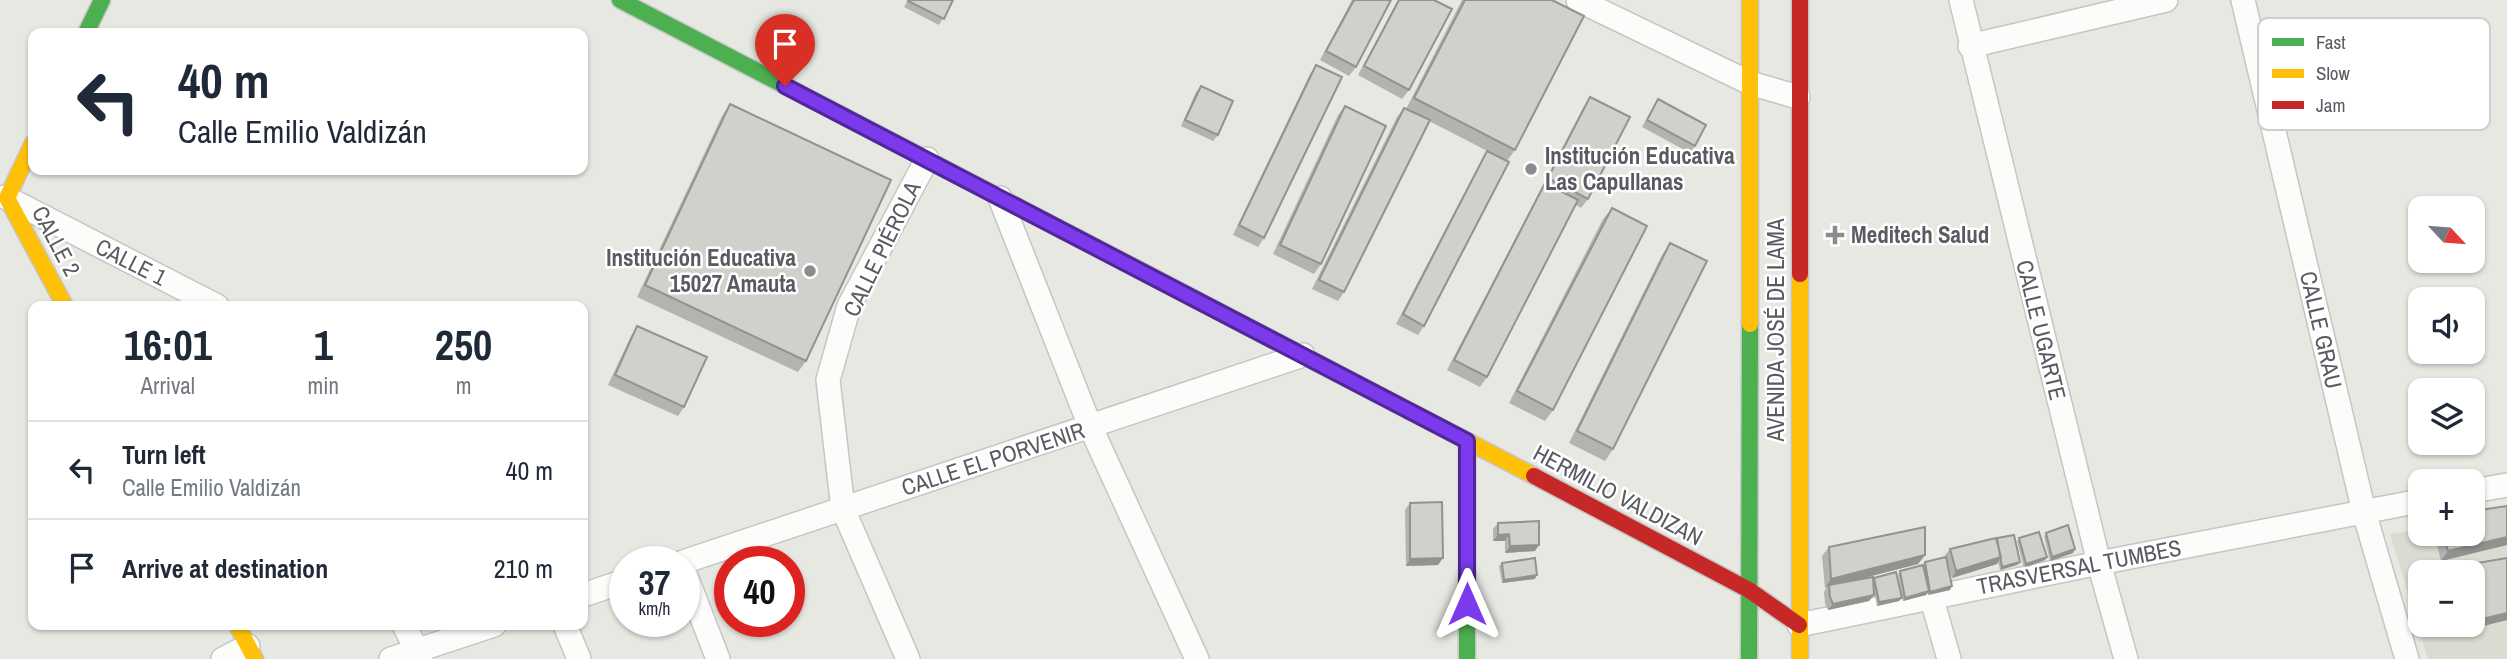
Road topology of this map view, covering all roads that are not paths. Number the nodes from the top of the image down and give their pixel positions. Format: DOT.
graph roads {
  1 [pos="102,0"];
  2 [pos="620,0"];
  3 [pos="1578,0"];
  4 [pos="1750,0"];
  5 [pos="1800,0"];
  6 [pos="1961,0"];
  7 [pos="2166,0"];
  8 [pos="2243,0"];
  9 [pos="88,28"];
  10 [pos="1970,46"];
  11 [pos="2258,63"];
  12 [pos="1750,83"];
  13 [pos="1798,97"];
  14 [pos="2274,130"];
  15 [pos="28,152"];
  16 [pos="927,159"];
  17 [pos="3,197"];
  18 [pos="1000,198"];
  19 [pos="62,301"];
  20 [pos="207,301"];
  21 [pos="1303,355"];
  22 [pos="1090,426"];
  23 [pos="1467,441"];
  24 [pos="2507,485"];
  25 [pos="2485,489"];
  26 [pos="2408,503"];
  27 [pos="843,509"];
  28 [pos="2364,512"];
  29 [pos="700,556"];
  30 [pos="2099,563"];
  31 [pos="609,586"];
  32 [pos="1749,590"];
  33 [pos="588,593"];
  34 [pos="1931,596"];
  35 [pos="700,612"];
  36 [pos="1799,625"];
  37 [pos="240,630"];
  38 [pos="406,630"];
  39 [pos="482,630"];
  40 [pos="567,630"];
  41 [pos="252,652"];
  42 [pos="419,655"];
  43 [pos="223,659"];
  44 [pos="391,659"];
  45 [pos="579,659"];
  46 [pos="718,659"];
  47 [pos="908,659"];
  48 [pos="1197,659"];
  49 [pos="1467,659"];
  50 [pos="1749,659"];
  51 [pos="1800,659"];
  52 [pos="1949,659"];
  53 [pos="2126,659"];
  54 [pos="2407,659"];
  1 -- 9 [label="street"];
  2 -- 16 [label="street, HERMILIO VALDIZAN"];
  3 -- 12 [label="street"];
  4 -- 12 [label="street, AVENIDA JOSÉ DE LAMA"];
  5 -- 13 [label="street, AVENIDA JOSÉ DE LAMA"];
  6 -- 10 [label="street, CALLE UGARTE"];
  7 -- 10 [label="street"];
  8 -- 11 [label="street, CALLE GRAU"];
  10 -- 30 [label="street, CALLE UGARTE"];
  12 -- 13 [label="street"];
  12 -- 32 [label="street, AVENIDA JOSÉ DE LAMA"];
  13 -- 36 [label="street, AVENIDA JOSÉ DE LAMA"];
  14 -- 28 [label="street, CALLE GRAU"];
  15 -- 17 [label="street"];
  16 -- 18 [label="street, HERMILIO VALDIZAN"];
  16 -- 27 [label="street, CALLE PIÉROLA"];
  17 -- 19 [label="street, CALLE 2"];
  17 -- 20 [label="street, CALLE 1"];
  18 -- 21 [label="street, HERMILIO VALDIZAN"];
  18 -- 22 [label="street"];
  21 -- 22 [label="street, CALLE EL PORVENIR"];
  21 -- 23 [label="street, HERMILIO VALDIZAN"];
  22 -- 27 [label="street, CALLE EL PORVENIR"];
  22 -- 48 [label="street"];
  23 -- 32 [label="street, HERMILIO VALDIZAN"];
  23 -- 49 [label="street"];
  24 -- 25 [label="street"];
  26 -- 28 [label="street, TRASVERSAL TUMBES"];
  27 -- 29 [label="street, CALLE EL PORVENIR"];
  27 -- 47 [label="street, CALLE PIÉROLA"];
  28 -- 30 [label="street, TRASVERSAL TUMBES"];
  28 -- 54 [label="street, CALLE GRAU"];
  30 -- 34 [label="street, TRASVERSAL TUMBES"];
  30 -- 53 [label="street, CALLE UGARTE"];
  31 -- 33 [label="street"];
  32 -- 36 [label="street"];
  32 -- 50 [label="street, AVENIDA JOSÉ DE LAMA"];
  34 -- 36 [label="street, TRASVERSAL TUMBES"];
  34 -- 52 [label="street"];
  35 -- 46 [label="street"];
  36 -- 51 [label="street, AVENIDA JOSÉ DE LAMA"];
  37 -- 41 [label="street"];
  38 -- 42 [label="street"];
  39 -- 42 [label="street"];
  40 -- 45 [label="street"];
  41 -- 43 [label="street"];
  42 -- 44 [label="street"];
}
